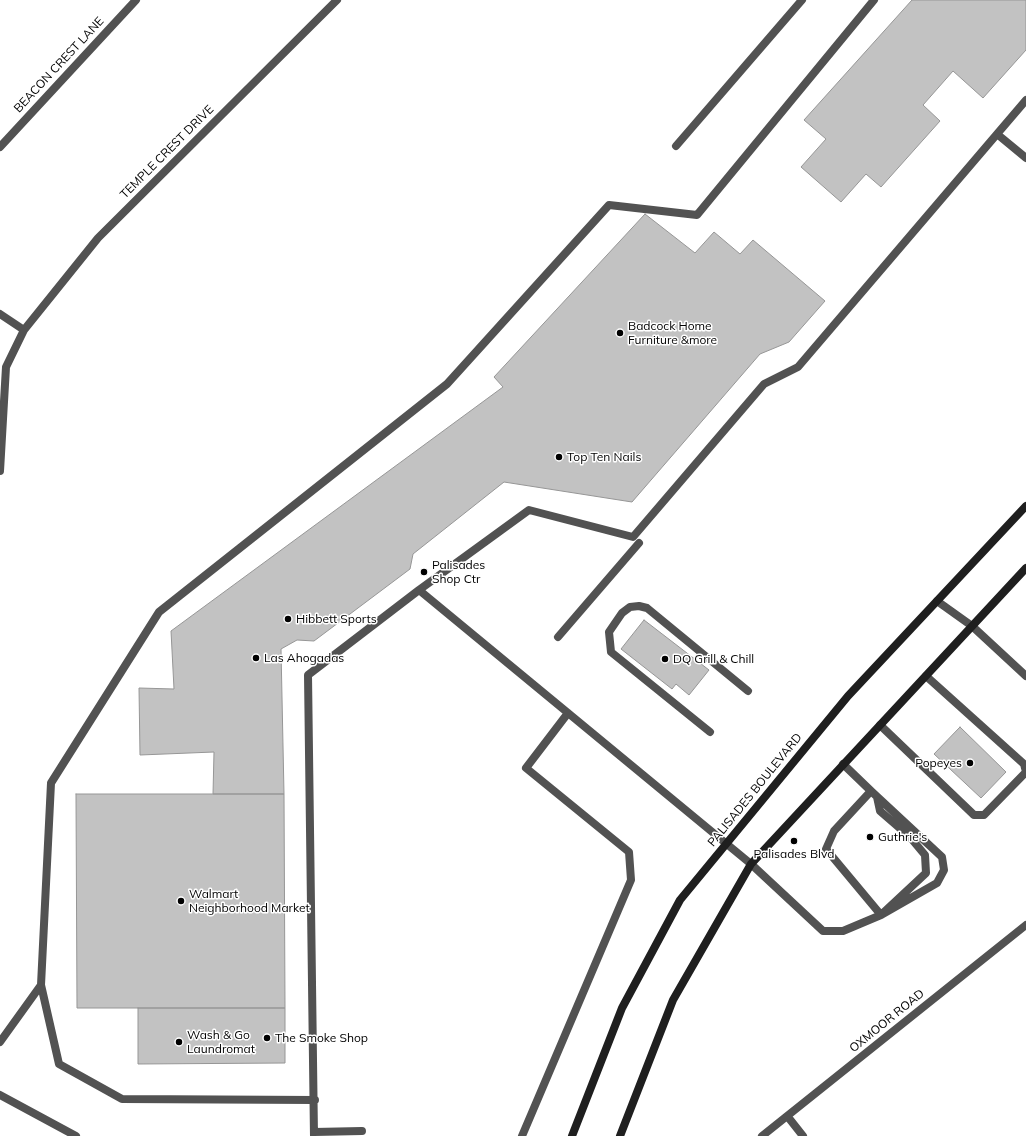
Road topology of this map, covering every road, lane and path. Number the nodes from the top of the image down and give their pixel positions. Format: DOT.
graph roads {
  1 [pos="136,0"];
  2 [pos="337,0"];
  3 [pos="802,0"];
  4 [pos="874,0"];
  5 [pos="1026,100"];
  6 [pos="997,134"];
  7 [pos="676,146"];
  8 [pos="0,147"];
  9 [pos="1026,158"];
  10 [pos="0,314"];
  11 [pos="24,330"];
  12 [pos="0,471"];
  13 [pos="1026,506"];
  14 [pos="639,543"];
  15 [pos="1026,568"];
  16 [pos="419,590"];
  17 [pos="937,601"];
  18 [pos="972,626"];
  19 [pos="558,637"];
  20 [pos="926,676"];
  21 [pos="1026,676"];
  22 [pos="748,691"];
  23 [pos="568,713"];
  24 [pos="880,725"];
  25 [pos="710,732"];
  26 [pos="844,764"];
  27 [pos="874,794"];
  28 [pos="726,844"];
  29 [pos="751,864"];
  30 [pos="881,915"];
  31 [pos="1026,925"];
  32 [pos="42,985"];
  33 [pos="0,1042"];
  34 [pos="0,1095"];
  35 [pos="314,1100"];
  36 [pos="788,1116"];
  37 [pos="362,1131"];
  38 [pos="314,1134"];
  39 [pos="76,1136"];
  40 [pos="522,1136"];
  41 [pos="572,1136"];
  42 [pos="620,1136"];
  43 [pos="762,1136"];
  44 [pos="803,1136"];
  1 -- 8 [label="street, BEACON CREST LANE"];
  2 -- 11 [label="street, TEMPLE CREST DRIVE"];
  3 -- 7 [label="street"];
  4 -- 32 [label="street"];
  5 -- 6 [label="street"];
  6 -- 9 [label="street"];
  6 -- 16 [label="street"];
  10 -- 11 [label="street"];
  11 -- 12 [label="street, TEMPLE CREST DRIVE"];
  13 -- 17 [label="main road, PALISADES BOULEVARD"];
  14 -- 19 [label="street"];
  15 -- 18 [label="main road"];
  16 -- 23 [label="street"];
  16 -- 35 [label="street"];
  17 -- 18 [label="street"];
  17 -- 28 [label="main road, PALISADES BOULEVARD"];
  18 -- 20 [label="main road"];
  18 -- 21 [label="street"];
  20 -- 24 [label="main road"];
  20 -- 24 [label="street"];
  22 -- 25 [label="street"];
  23 -- 28 [label="street"];
  23 -- 40 [label="street"];
  24 -- 26 [label="main road"];
  26 -- 27 [label="street"];
  26 -- 29 [label="main road"];
  27 -- 30 [label="street"];
  27 -- 30 [label="street"];
  27 -- 30 [label="street"];
  28 -- 29 [label="street"];
  28 -- 41 [label="main road, PALISADES BOULEVARD"];
  29 -- 30 [label="street"];
  29 -- 42 [label="main road"];
  31 -- 36 [label="street, OXMOOR ROAD"];
  32 -- 33 [label="street"];
  32 -- 35 [label="street"];
  34 -- 39 [label="street"];
  35 -- 38 [label="street"];
  36 -- 43 [label="street, OXMOOR ROAD"];
  36 -- 44 [label="street"];
  37 -- 38 [label="street"];
}
